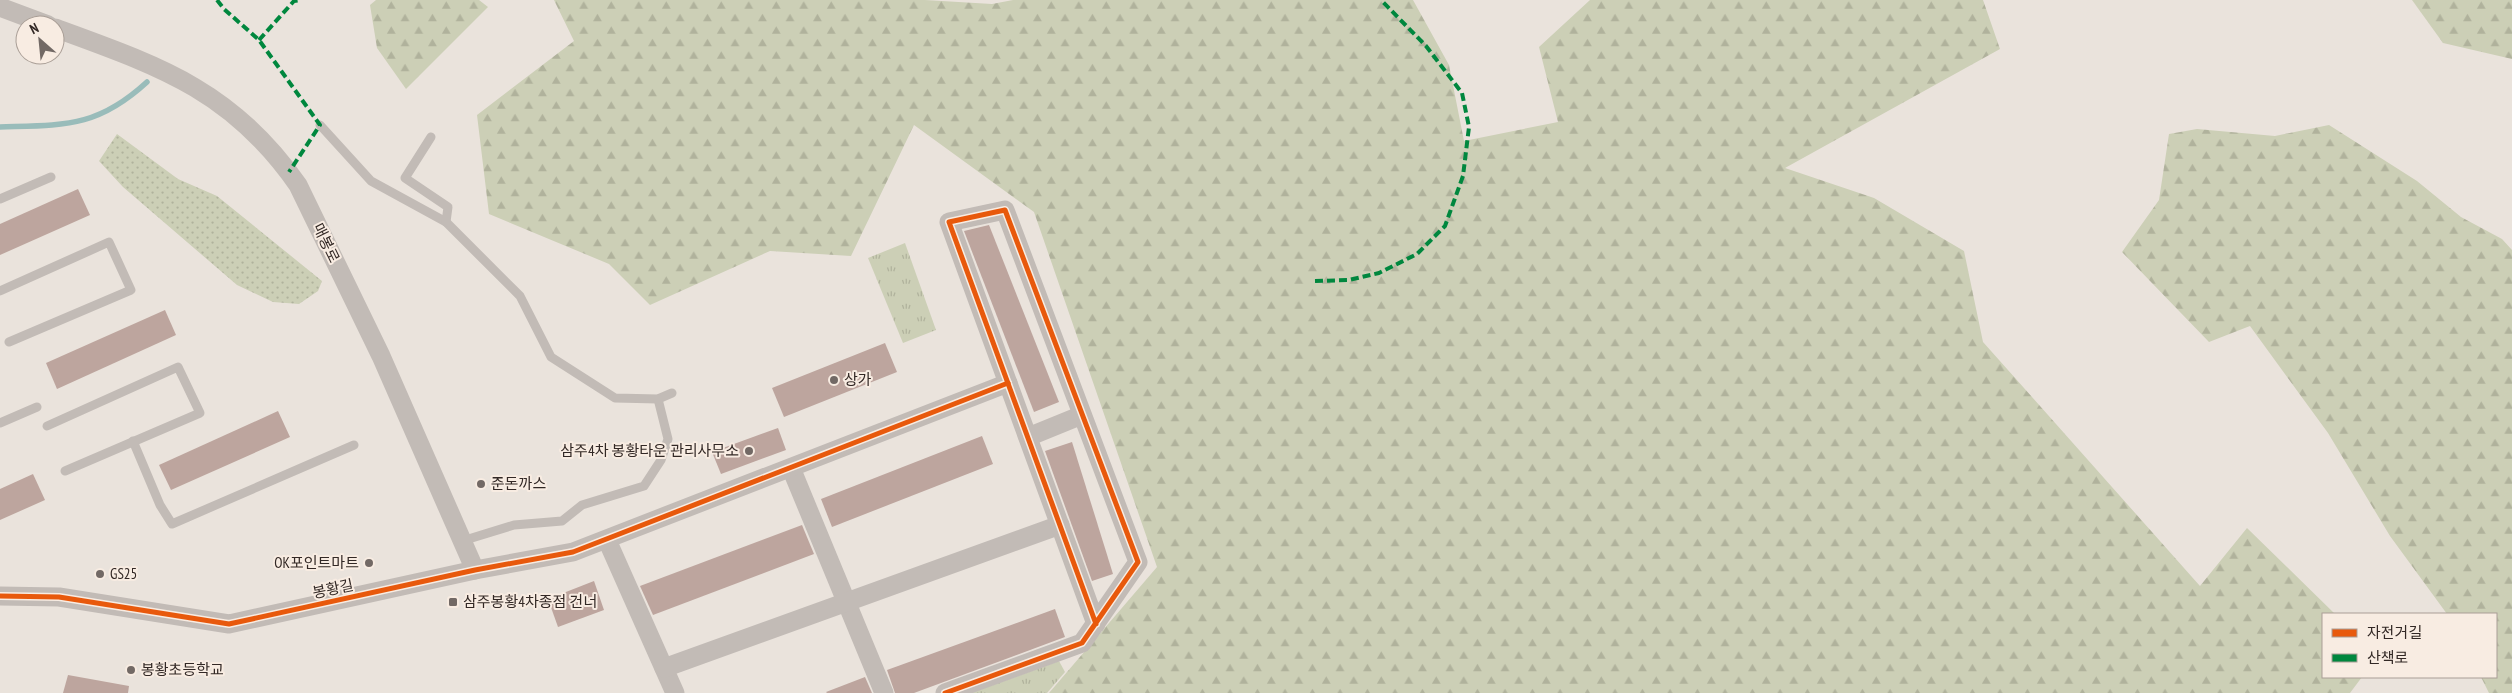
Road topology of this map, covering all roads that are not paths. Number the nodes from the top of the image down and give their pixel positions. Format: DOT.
graph roads {
  1 [pos="0,7"];
  2 [pos="21,15"];
  3 [pos="65,32"];
  4 [pos="320,125"];
  5 [pos="431,137"];
  6 [pos="52,177"];
  7 [pos="0,199"];
  8 [pos="446,222"];
  9 [pos="0,292"];
  10 [pos="9,342"];
  11 [pos="1008,383"];
  12 [pos="672,393"];
  13 [pos="658,399"];
  14 [pos="37,407"];
  15 [pos="1082,415"];
  16 [pos="0,423"];
  17 [pos="48,426"];
  18 [pos="1028,437"];
  19 [pos="133,441"];
  20 [pos="354,445"];
  21 [pos="791,468"];
  22 [pos="65,471"];
  23 [pos="1060,525"];
  24 [pos="607,540"];
  25 [pos="462,541"];
  26 [pos="475,570"];
  27 [pos="0,596"];
  28 [pos="846,603"];
  29 [pos="1096,624"];
  30 [pos="664,668"];
  31 [pos="675,693"];
  32 [pos="884,693"];
  33 [pos="945,693"];
  1 -- 2 [label="street"];
  3 -- 25 [label="street, 매봉로"];
  4 -- 8 [label="lane"];
  5 -- 8 [label="lane"];
  6 -- 7 [label="lane"];
  8 -- 13 [label="lane"];
  9 -- 10 [label="lane"];
  11 -- 15 [label="street"];
  11 -- 18 [label="street"];
  11 -- 21 [label="street, 봉황길"];
  12 -- 13 [label="lane"];
  13 -- 25 [label="lane"];
  14 -- 16 [label="lane"];
  15 -- 18 [label="street"];
  15 -- 29 [label="street"];
  17 -- 19 [label="lane"];
  18 -- 23 [label="street"];
  19 -- 20 [label="lane"];
  19 -- 22 [label="lane"];
  21 -- 24 [label="street, 봉황길"];
  21 -- 28 [label="street"];
  23 -- 28 [label="street"];
  23 -- 29 [label="street"];
  24 -- 26 [label="street, 봉황길"];
  24 -- 30 [label="street"];
  25 -- 26 [label="street, 매봉로"];
  26 -- 27 [label="street, 봉황길"];
  28 -- 30 [label="street"];
  28 -- 32 [label="street"];
  29 -- 33 [label="street"];
  30 -- 31 [label="street"];
}
